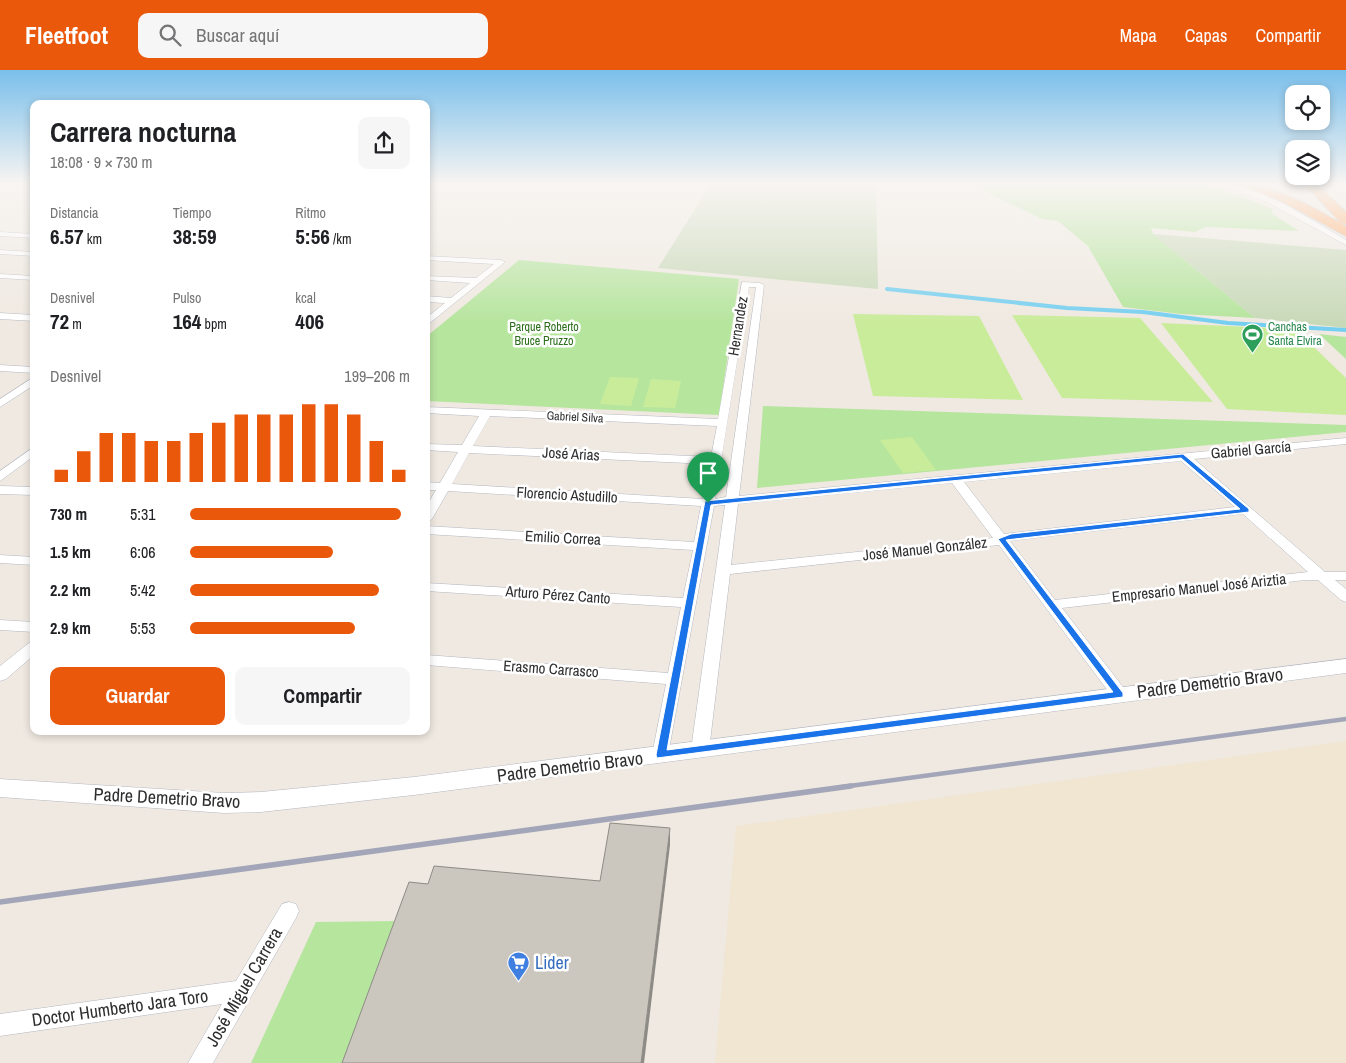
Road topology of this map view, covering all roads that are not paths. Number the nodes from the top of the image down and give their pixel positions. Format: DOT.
graph roads {
  1 [pos="1324,230"];
  2 [pos="0,234"];
  3 [pos="30,236"];
  4 [pos="1346,243"];
  5 [pos="0,252"];
  6 [pos="30,254"];
  7 [pos="430,258"];
  8 [pos="0,276"];
  9 [pos="30,278"];
  10 [pos="430,278"];
  11 [pos="478,281"];
  12 [pos="430,299"];
  13 [pos="454,301"];
  14 [pos="0,316"];
  15 [pos="30,318"];
  16 [pos="430,320"];
  17 [pos="0,368"];
  18 [pos="30,370"];
  19 [pos="30,383"];
  20 [pos="0,404"];
  21 [pos="430,410"];
  22 [pos="486,413"];
  23 [pos="723,424"];
  24 [pos="1346,441"];
  25 [pos="430,447"];
  26 [pos="466,449"];
  27 [pos="30,453"];
  28 [pos="1183,456"];
  29 [pos="716,461"];
  30 [pos="0,477"];
  31 [pos="955,478"];
  32 [pos="430,486"];
  33 [pos="444,487"];
  34 [pos="0,490"];
  35 [pos="30,491"];
  36 [pos="732,502"];
  37 [pos="708,503"];
  38 [pos="1246,510"];
  39 [pos="430,512"];
  40 [pos="430,530"];
  41 [pos="1002,539"];
  42 [pos="700,546"];
  43 [pos="0,559"];
  44 [pos="30,561"];
  45 [pos="723,570"];
  46 [pos="1323,576"];
  47 [pos="1346,576"];
  48 [pos="430,587"];
  49 [pos="1346,596"];
  50 [pos="689,603"];
  51 [pos="1052,605"];
  52 [pos="0,624"];
  53 [pos="30,627"];
  54 [pos="30,650"];
  55 [pos="430,660"];
  56 [pos="1346,666"];
  57 [pos="0,675"];
  58 [pos="675,679"];
  59 [pos="1120,695"];
  60 [pos="700,750"];
  61 [pos="661,755"];
  62 [pos="0,788"];
  63 [pos="288,911"];
  64 [pos="240,991"];
  65 [pos="0,1025"];
  66 [pos="200,1063"];
  1 -- 4 [label="street"];
  2 -- 3 [label="street"];
  5 -- 6 [label="street"];
  7 -- 11 [label="street"];
  8 -- 9 [label="street"];
  10 -- 11 [label="street"];
  11 -- 13 [label="street"];
  12 -- 13 [label="street"];
  13 -- 16 [label="street"];
  14 -- 15 [label="street"];
  17 -- 18 [label="street"];
  19 -- 20 [label="street"];
  21 -- 22 [label="street, Gabriel Silva"];
  22 -- 23 [label="street, Gabriel Silva"];
  22 -- 26 [label="street"];
  23 -- 29 [label="street, Hernandez"];
  23 -- 36 [label="street, Hernandez"];
  24 -- 28 [label="street, Gabriel García"];
  25 -- 26 [label="street, José Arias"];
  26 -- 29 [label="street, José Arias"];
  26 -- 33 [label="street"];
  27 -- 30 [label="street"];
  28 -- 31 [label="street, Gabriel García"];
  28 -- 38 [label="street"];
  29 -- 37 [label="street, Hernandez"];
  31 -- 36 [label="street, Gabriel García"];
  31 -- 41 [label="street"];
  32 -- 33 [label="street, Florencio Astudillo"];
  33 -- 37 [label="street, Florencio Astudillo"];
  33 -- 39 [label="street"];
  34 -- 35 [label="street"];
  36 -- 37 [label="street, Gabriel García"];
  36 -- 45 [label="street, Hernandez"];
  37 -- 42 [label="street, Hernandez"];
  38 -- 41 [label="street, José Manuel González"];
  38 -- 46 [label="street"];
  40 -- 42 [label="street, Emilio Correa"];
  41 -- 45 [label="street, José Manuel González"];
  41 -- 51 [label="street"];
  42 -- 50 [label="street, Hernandez"];
  43 -- 44 [label="street"];
  45 -- 60 [label="street, Hernandez"];
  46 -- 47 [label="street, Empresario Manuel José Ariztia"];
  46 -- 49 [label="street"];
  46 -- 51 [label="street, Empresario Manuel José Ariztia"];
  48 -- 50 [label="street, Arturo Pérez Canto"];
  50 -- 58 [label="street, Hernandez"];
  51 -- 59 [label="street"];
  52 -- 53 [label="street"];
  54 -- 57 [label="street"];
  55 -- 58 [label="street, Erasmo Carrasco"];
  56 -- 59 [label="street, Padre Demetrio Bravo"];
  58 -- 61 [label="street, Hernandez"];
  59 -- 60 [label="street, Padre Demetrio Bravo"];
  60 -- 61 [label="street, Padre Demetrio Bravo"];
  61 -- 62 [label="street, Padre Demetrio Bravo"];
  63 -- 64 [label="street, José Miguel Carrera"];
  64 -- 65 [label="street, Doctor Humberto Jara Toro"];
  64 -- 66 [label="street, José Miguel Carrera"];
}
